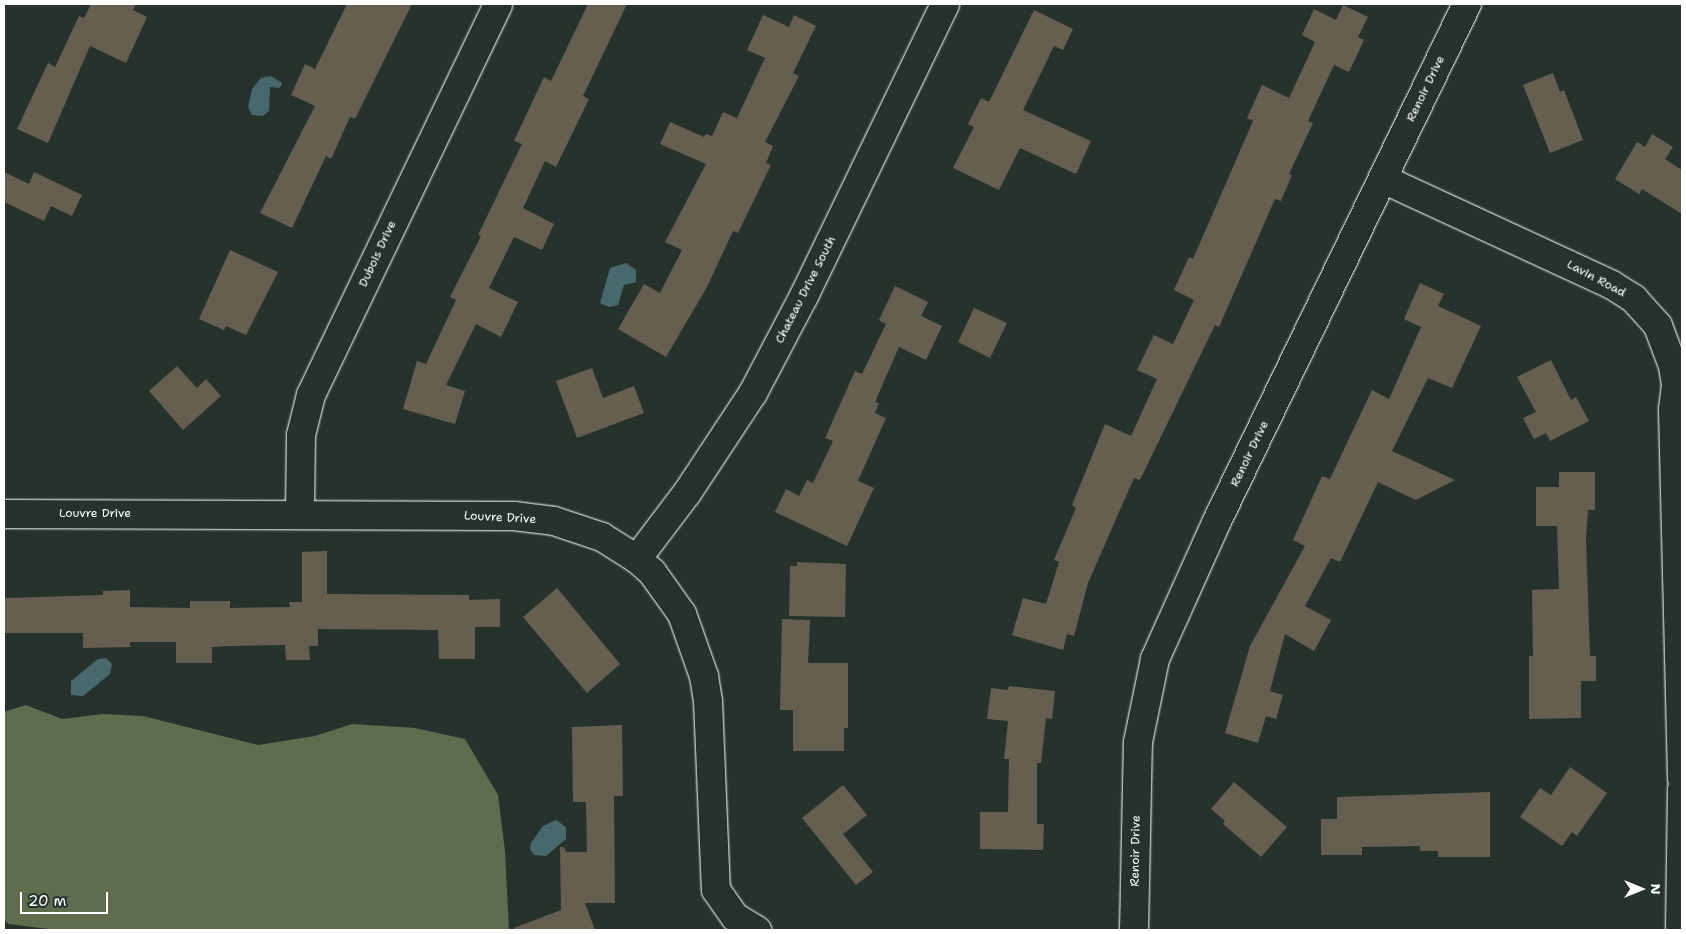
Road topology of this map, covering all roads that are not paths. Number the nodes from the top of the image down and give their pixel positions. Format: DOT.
graph roads {
  1 [pos="498,4"];
  2 [pos="945,4"];
  3 [pos="1467,4"];
  4 [pos="1383,179"];
  5 [pos="4,514"];
  6 [pos="300,515"];
  7 [pos="637,559"];
  8 [pos="1682,779"];
  9 [pos="1682,788"];
  10 [pos="757,930"];
  11 [pos="1134,930"];
  12 [pos="1680,930"];
  1 -- 6 [label="street, Dubois Drive"];
  2 -- 7 [label="street, Chateau Drive South"];
  3 -- 4 [label="street, Renoir Drive"];
  4 -- 8 [label="street, Lavin Road"];
  4 -- 11 [label="street, Renoir Drive"];
  5 -- 6 [label="street, Louvre Drive"];
  6 -- 7 [label="street, Louvre Drive"];
  7 -- 10 [label="street, Louvre Drive"];
  9 -- 12 [label="street"];
}
